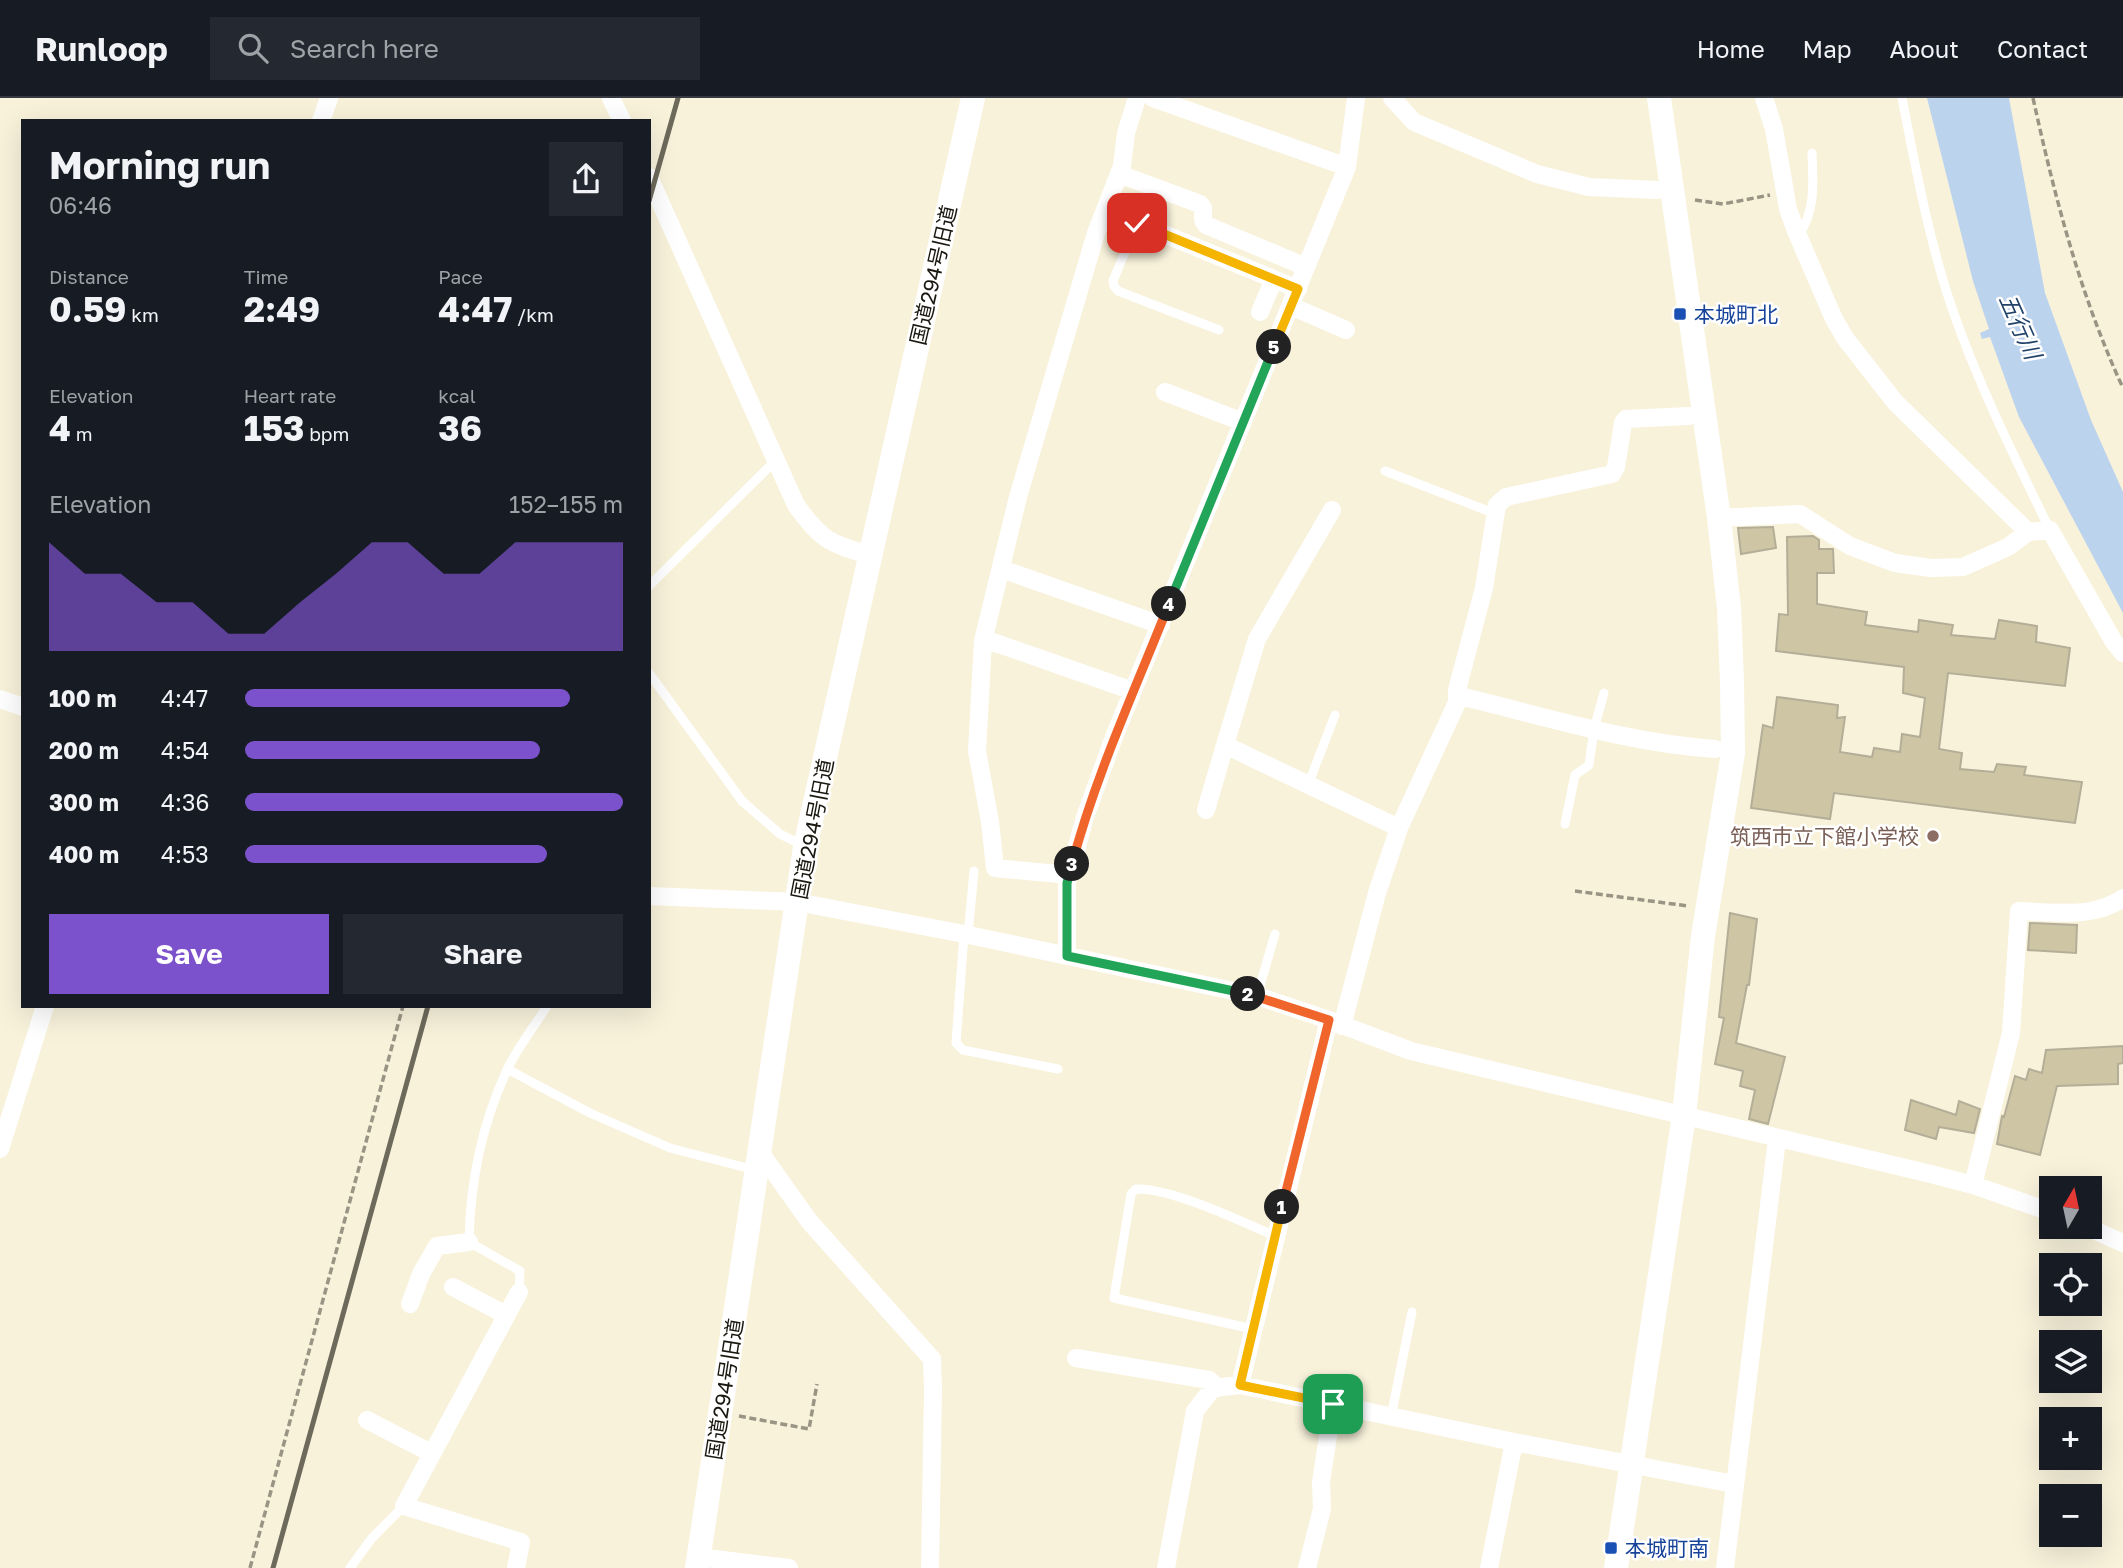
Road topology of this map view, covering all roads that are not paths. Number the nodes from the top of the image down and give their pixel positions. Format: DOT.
graph roads {
  1 [pos="329,98"];
  2 [pos="611,98"];
  3 [pos="973,98"];
  4 [pos="1136,98"];
  5 [pos="1153,98"];
  6 [pos="1356,98"];
  7 [pos="1392,98"];
  8 [pos="1659,98"];
  9 [pos="1764,98"];
  10 [pos="1902,98"];
  11 [pos="322,119"];
  12 [pos="621,119"];
  13 [pos="1812,153"];
  14 [pos="1347,167"];
  15 [pos="1119,174"];
  16 [pos="651,182"];
  17 [pos="1657,190"];
  18 [pos="1137,223"];
  19 [pos="1798,236"];
  20 [pos="1306,267"];
  21 [pos="1274,279"];
  22 [pos="1298,289"];
  23 [pos="1290,306"];
  24 [pos="1260,312"];
  25 [pos="1219,330"];
  26 [pos="1346,330"];
  27 [pos="1165,392"];
  28 [pos="1689,416"];
  29 [pos="1243,422"];
  30 [pos="775,461"];
  31 [pos="1385,471"];
  32 [pos="1332,510"];
  33 [pos="1496,514"];
  34 [pos="1719,518"];
  35 [pos="2050,530"];
  36 [pos="2028,532"];
  37 [pos="870,555"];
  38 [pos="1010,572"];
  39 [pos="651,584"];
  40 [pos="1161,625"];
  41 [pos="993,642"];
  42 [pos="2123,653"];
  43 [pos="651,676"];
  44 [pos="1133,691"];
  45 [pos="1604,693"];
  46 [pos="0,699"];
  47 [pos="1457,701"];
  48 [pos="21,706"];
  49 [pos="1335,715"];
  50 [pos="1594,729"];
  51 [pos="1225,745"];
  52 [pos="1715,749"];
  53 [pos="1308,785"];
  54 [pos="1206,810"];
  55 [pos="1565,824"];
  56 [pos="1399,828"];
  57 [pos="805,847"];
  58 [pos="974,871"];
  59 [pos="1069,876"];
  60 [pos="651,896"];
  61 [pos="2123,898"];
  62 [pos="797,902"];
  63 [pos="966,934"];
  64 [pos="1275,934"];
  65 [pos="1067,956"];
  66 [pos="1257,996"];
  67 [pos="44,1008"];
  68 [pos="546,1008"];
  69 [pos="1336,1023"];
  70 [pos="507,1069"];
  71 [pos="1058,1069"];
  72 [pos="1684,1115"];
  73 [pos="1777,1139"];
  74 [pos="0,1149"];
  75 [pos="758,1161"];
  76 [pos="1973,1185"];
  77 [pos="2039,1208"];
  78 [pos="2102,1234"];
  79 [pos="1275,1236"];
  80 [pos="469,1242"];
  81 [pos="2123,1243"];
  82 [pos="453,1287"];
  83 [pos="519,1292"];
  84 [pos="410,1304"];
  85 [pos="1412,1312"];
  86 [pos="506,1315"];
  87 [pos="1253,1329"];
  88 [pos="1076,1358"];
  89 [pos="1240,1385"];
  90 [pos="1218,1388"];
  91 [pos="1333,1404"];
  92 [pos="1391,1417"];
  93 [pos="367,1420"];
  94 [pos="1514,1443"];
  95 [pos="431,1453"];
  96 [pos="1631,1466"];
  97 [pos="1734,1484"];
  98 [pos="404,1506"];
  99 [pos="698,1563"];
  100 [pos="350,1568"];
  101 [pos="516,1568"];
  102 [pos="789,1568"];
  103 [pos="930,1568"];
  104 [pos="1166,1568"];
  105 [pos="1307,1568"];
  106 [pos="1489,1568"];
  107 [pos="1616,1568"];
  108 [pos="1724,1568"];
  1 -- 11 [label="street"];
  2 -- 12 [label="street"];
  3 -- 37 [label="street, 国道294号旧道"];
  4 -- 15 [label="street"];
  5 -- 14 [label="street"];
  6 -- 14 [label="street"];
  7 -- 17 [label="street"];
  8 -- 34 [label="street"];
  9 -- 19 [label="street"];
  10 -- 35 [label="lane"];
  13 -- 19 [label="lane"];
  14 -- 20 [label="street"];
  15 -- 20 [label="street"];
  15 -- 59 [label="street"];
  16 -- 30 [label="street"];
  18 -- 21 [label="street"];
  18 -- 25 [label="lane"];
  19 -- 36 [label="street"];
  20 -- 22 [label="street"];
  21 -- 22 [label="street"];
  21 -- 24 [label="street"];
  22 -- 23 [label="street"];
  23 -- 26 [label="street"];
  23 -- 29 [label="street"];
  27 -- 29 [label="street"];
  28 -- 33 [label="street"];
  29 -- 40 [label="street"];
  30 -- 37 [label="street"];
  30 -- 39 [label="lane"];
  31 -- 33 [label="lane"];
  32 -- 51 [label="street"];
  33 -- 47 [label="street"];
  34 -- 36 [label="street"];
  34 -- 72 [label="street"];
  35 -- 36 [label="street"];
  35 -- 42 [label="street"];
  37 -- 57 [label="street, 国道294号旧道"];
  38 -- 40 [label="street"];
  40 -- 44 [label="street"];
  41 -- 44 [label="street"];
  43 -- 57 [label="lane"];
  44 -- 59 [label="street"];
  45 -- 50 [label="lane"];
  46 -- 48 [label="street"];
  47 -- 50 [label="street"];
  47 -- 56 [label="street"];
  49 -- 53 [label="lane"];
  50 -- 52 [label="street"];
  50 -- 55 [label="lane"];
  51 -- 53 [label="street"];
  51 -- 54 [label="street"];
  53 -- 56 [label="street"];
  56 -- 69 [label="street"];
  57 -- 62 [label="street, 国道294号旧道"];
  58 -- 63 [label="lane"];
  59 -- 65 [label="street"];
  60 -- 62 [label="street"];
  61 -- 76 [label="street"];
  62 -- 63 [label="street"];
  62 -- 75 [label="street, 国道294号旧道"];
  63 -- 65 [label="street"];
  63 -- 71 [label="lane"];
  64 -- 66 [label="lane"];
  65 -- 66 [label="street"];
  66 -- 69 [label="street"];
  67 -- 74 [label="street"];
  68 -- 70 [label="lane"];
  69 -- 72 [label="street"];
  69 -- 79 [label="street"];
  70 -- 75 [label="lane"];
  70 -- 80 [label="lane"];
  72 -- 73 [label="street"];
  72 -- 96 [label="street"];
  73 -- 76 [label="street"];
  73 -- 97 [label="street"];
  75 -- 99 [label="street, 国道294号旧道"];
  75 -- 103 [label="street"];
  76 -- 77 [label="street"];
  78 -- 81 [label="street"];
  79 -- 87 [label="street"];
  79 -- 87 [label="lane"];
  80 -- 83 [label="lane"];
  80 -- 84 [label="street"];
  82 -- 86 [label="street"];
  83 -- 86 [label="street"];
  85 -- 92 [label="lane"];
  86 -- 95 [label="street"];
  87 -- 89 [label="street"];
  88 -- 90 [label="street"];
  89 -- 90 [label="street"];
  89 -- 91 [label="street"];
  90 -- 104 [label="street"];
  91 -- 92 [label="street"];
  91 -- 105 [label="street"];
  92 -- 94 [label="street"];
  93 -- 95 [label="street"];
  94 -- 96 [label="street"];
  94 -- 106 [label="street"];
  95 -- 98 [label="street"];
  96 -- 97 [label="street"];
  96 -- 107 [label="street"];
  97 -- 108 [label="street"];
  98 -- 100 [label="lane"];
  98 -- 101 [label="street"];
  99 -- 102 [label="street"];
}
